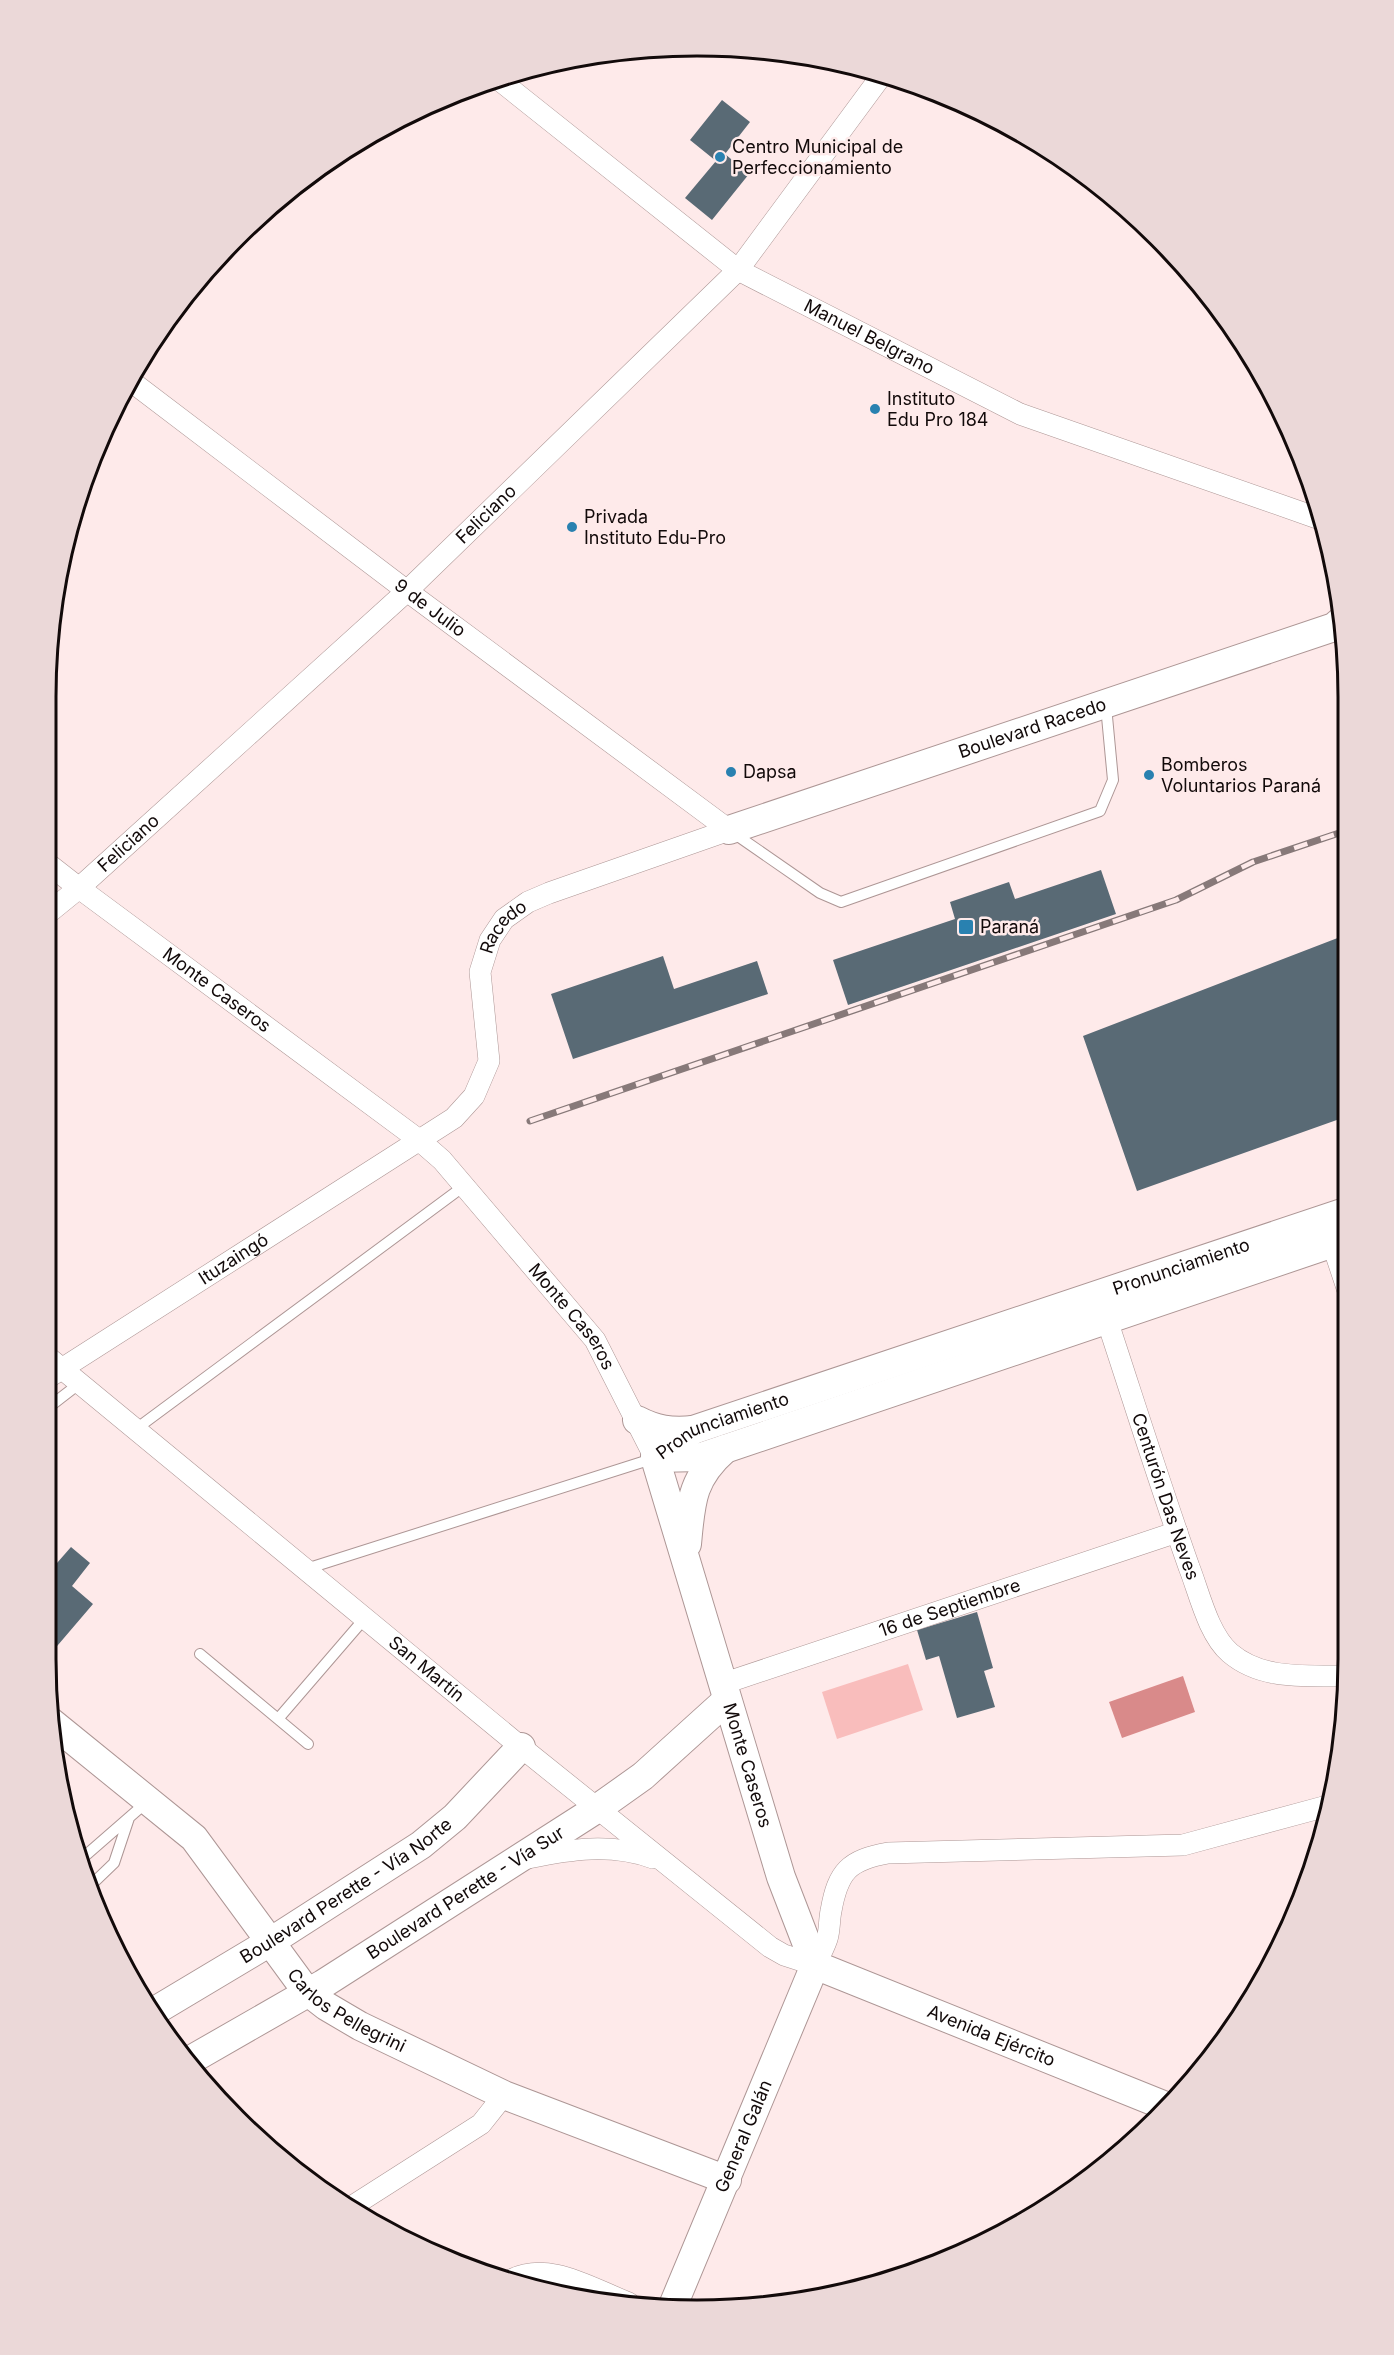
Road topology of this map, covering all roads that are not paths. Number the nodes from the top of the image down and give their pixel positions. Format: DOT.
graph roads {
  1 [pos="877,82"];
  2 [pos="506,85"];
  3 [pos="738,270"];
  4 [pos="136,385"];
  5 [pos="1312,516"];
  6 [pos="407,591"];
  7 [pos="1334,628"];
  8 [pos="1106,704"];
  9 [pos="729,830"];
  10 [pos="55,869"];
  11 [pos="79,888"];
  12 [pos="55,908"];
  13 [pos="419,1140"];
  14 [pos="464,1186"];
  15 [pos="1339,1214"];
  16 [pos="1339,1240"];
  17 [pos="1107,1320"];
  18 [pos="55,1367"];
  19 [pos="55,1369"];
  20 [pos="80,1383"];
  21 [pos="55,1402"];
  22 [pos="637,1420"];
  23 [pos="136,1429"];
  24 [pos="693,1430"];
  25 [pos="727,1448"];
  26 [pos="655,1458"];
  27 [pos="1177,1532"];
  28 [pos="686,1556"];
  29 [pos="306,1569"];
  30 [pos="365,1617"];
  31 [pos="200,1654"];
  32 [pos="1338,1676"];
  33 [pos="724,1692"];
  34 [pos="278,1719"];
  35 [pos="60,1731"];
  36 [pos="308,1744"];
  37 [pos="521,1747"];
  38 [pos="598,1808"];
  39 [pos="1321,1808"];
  40 [pos="139,1809"];
  41 [pos="87,1854"];
  42 [pos="515,1861"];
  43 [pos="665,1862"];
  44 [pos="96,1880"];
  45 [pos="270,1942"];
  46 [pos="815,1965"];
  47 [pos="308,1992"];
  48 [pos="160,2009"];
  49 [pos="195,2057"];
  50 [pos="504,2096"];
  51 [pos="1159,2103"];
  52 [pos="727,2180"];
  53 [pos="358,2202"];
  54 [pos="523,2275"];
  55 [pos="600,2292"];
  56 [pos="676,2299"];
  1 -- 3 [label="street, Feliciano"];
  2 -- 3 [label="street, Manuel Belgrano"];
  3 -- 5 [label="street, Manuel Belgrano"];
  3 -- 6 [label="street, Feliciano"];
  4 -- 6 [label="street, 9 de Julio"];
  6 -- 9 [label="street, 9 de Julio"];
  6 -- 11 [label="street, Feliciano"];
  7 -- 8 [label="street, Boulevard Racedo"];
  8 -- 9 [label="street, Boulevard Racedo"];
  8 -- 9 [label="lane"];
  9 -- 13 [label="street, Racedo"];
  10 -- 11 [label="street, Monte Caseros"];
  11 -- 12 [label="street, Feliciano"];
  11 -- 13 [label="street, Monte Caseros"];
  13 -- 14 [label="street, Monte Caseros"];
  13 -- 18 [label="street, Ituzaingó"];
  14 -- 22 [label="street, Monte Caseros"];
  14 -- 23 [label="lane"];
  15 -- 24 [label="street, Pronunciamiento"];
  16 -- 17 [label="street, Pronunciamiento"];
  17 -- 25 [label="street, Pronunciamiento"];
  17 -- 27 [label="street, Centurón Das Neves"];
  19 -- 20 [label="street, San Martín"];
  20 -- 21 [label="lane"];
  20 -- 23 [label="street, San Martín"];
  22 -- 24 [label="street"];
  22 -- 26 [label="street, Monte Caseros"];
  23 -- 29 [label="street, San Martín"];
  24 -- 26 [label="street, Pronunciamiento"];
  25 -- 26 [label="street, Pronunciamiento"];
  25 -- 28 [label="street"];
  26 -- 28 [label="street, Monte Caseros"];
  26 -- 29 [label="lane"];
  27 -- 32 [label="street, Centurón Das Neves"];
  27 -- 33 [label="street, 16 de Septiembre"];
  28 -- 33 [label="street, Monte Caseros"];
  29 -- 30 [label="street, San Martín"];
  30 -- 34 [label="lane"];
  30 -- 37 [label="street, San Martín"];
  31 -- 34 [label="lane"];
  33 -- 38 [label="street, Boulevard Perette - Vía Sur"];
  33 -- 46 [label="street, Monte Caseros"];
  34 -- 36 [label="lane"];
  35 -- 40 [label="street, Carlos Pellegrini"];
  37 -- 38 [label="street, San Martín"];
  37 -- 45 [label="street, Boulevard Perette - Vía Norte"];
  38 -- 42 [label="street, Boulevard Perette - Vía Sur"];
  38 -- 43 [label="street, San Martín"];
  39 -- 46 [label="street"];
  40 -- 41 [label="lane"];
  40 -- 44 [label="lane"];
  40 -- 45 [label="street, Carlos Pellegrini"];
  42 -- 43 [label="street"];
  42 -- 47 [label="street, Boulevard Perette - Vía Sur"];
  43 -- 46 [label="street, San Martín"];
  45 -- 47 [label="street, Carlos Pellegrini"];
  45 -- 48 [label="street, Boulevard Perette - Vía Norte"];
  46 -- 51 [label="street, Avenida Ejército"];
  46 -- 52 [label="street, General Galán"];
  47 -- 49 [label="street, Boulevard Perette - Vía Sur"];
  47 -- 50 [label="street, Carlos Pellegrini"];
  50 -- 52 [label="street, Carlos Pellegrini"];
  50 -- 53 [label="street"];
  52 -- 56 [label="street, General Galán"];
  54 -- 55 [label="street"];
}
